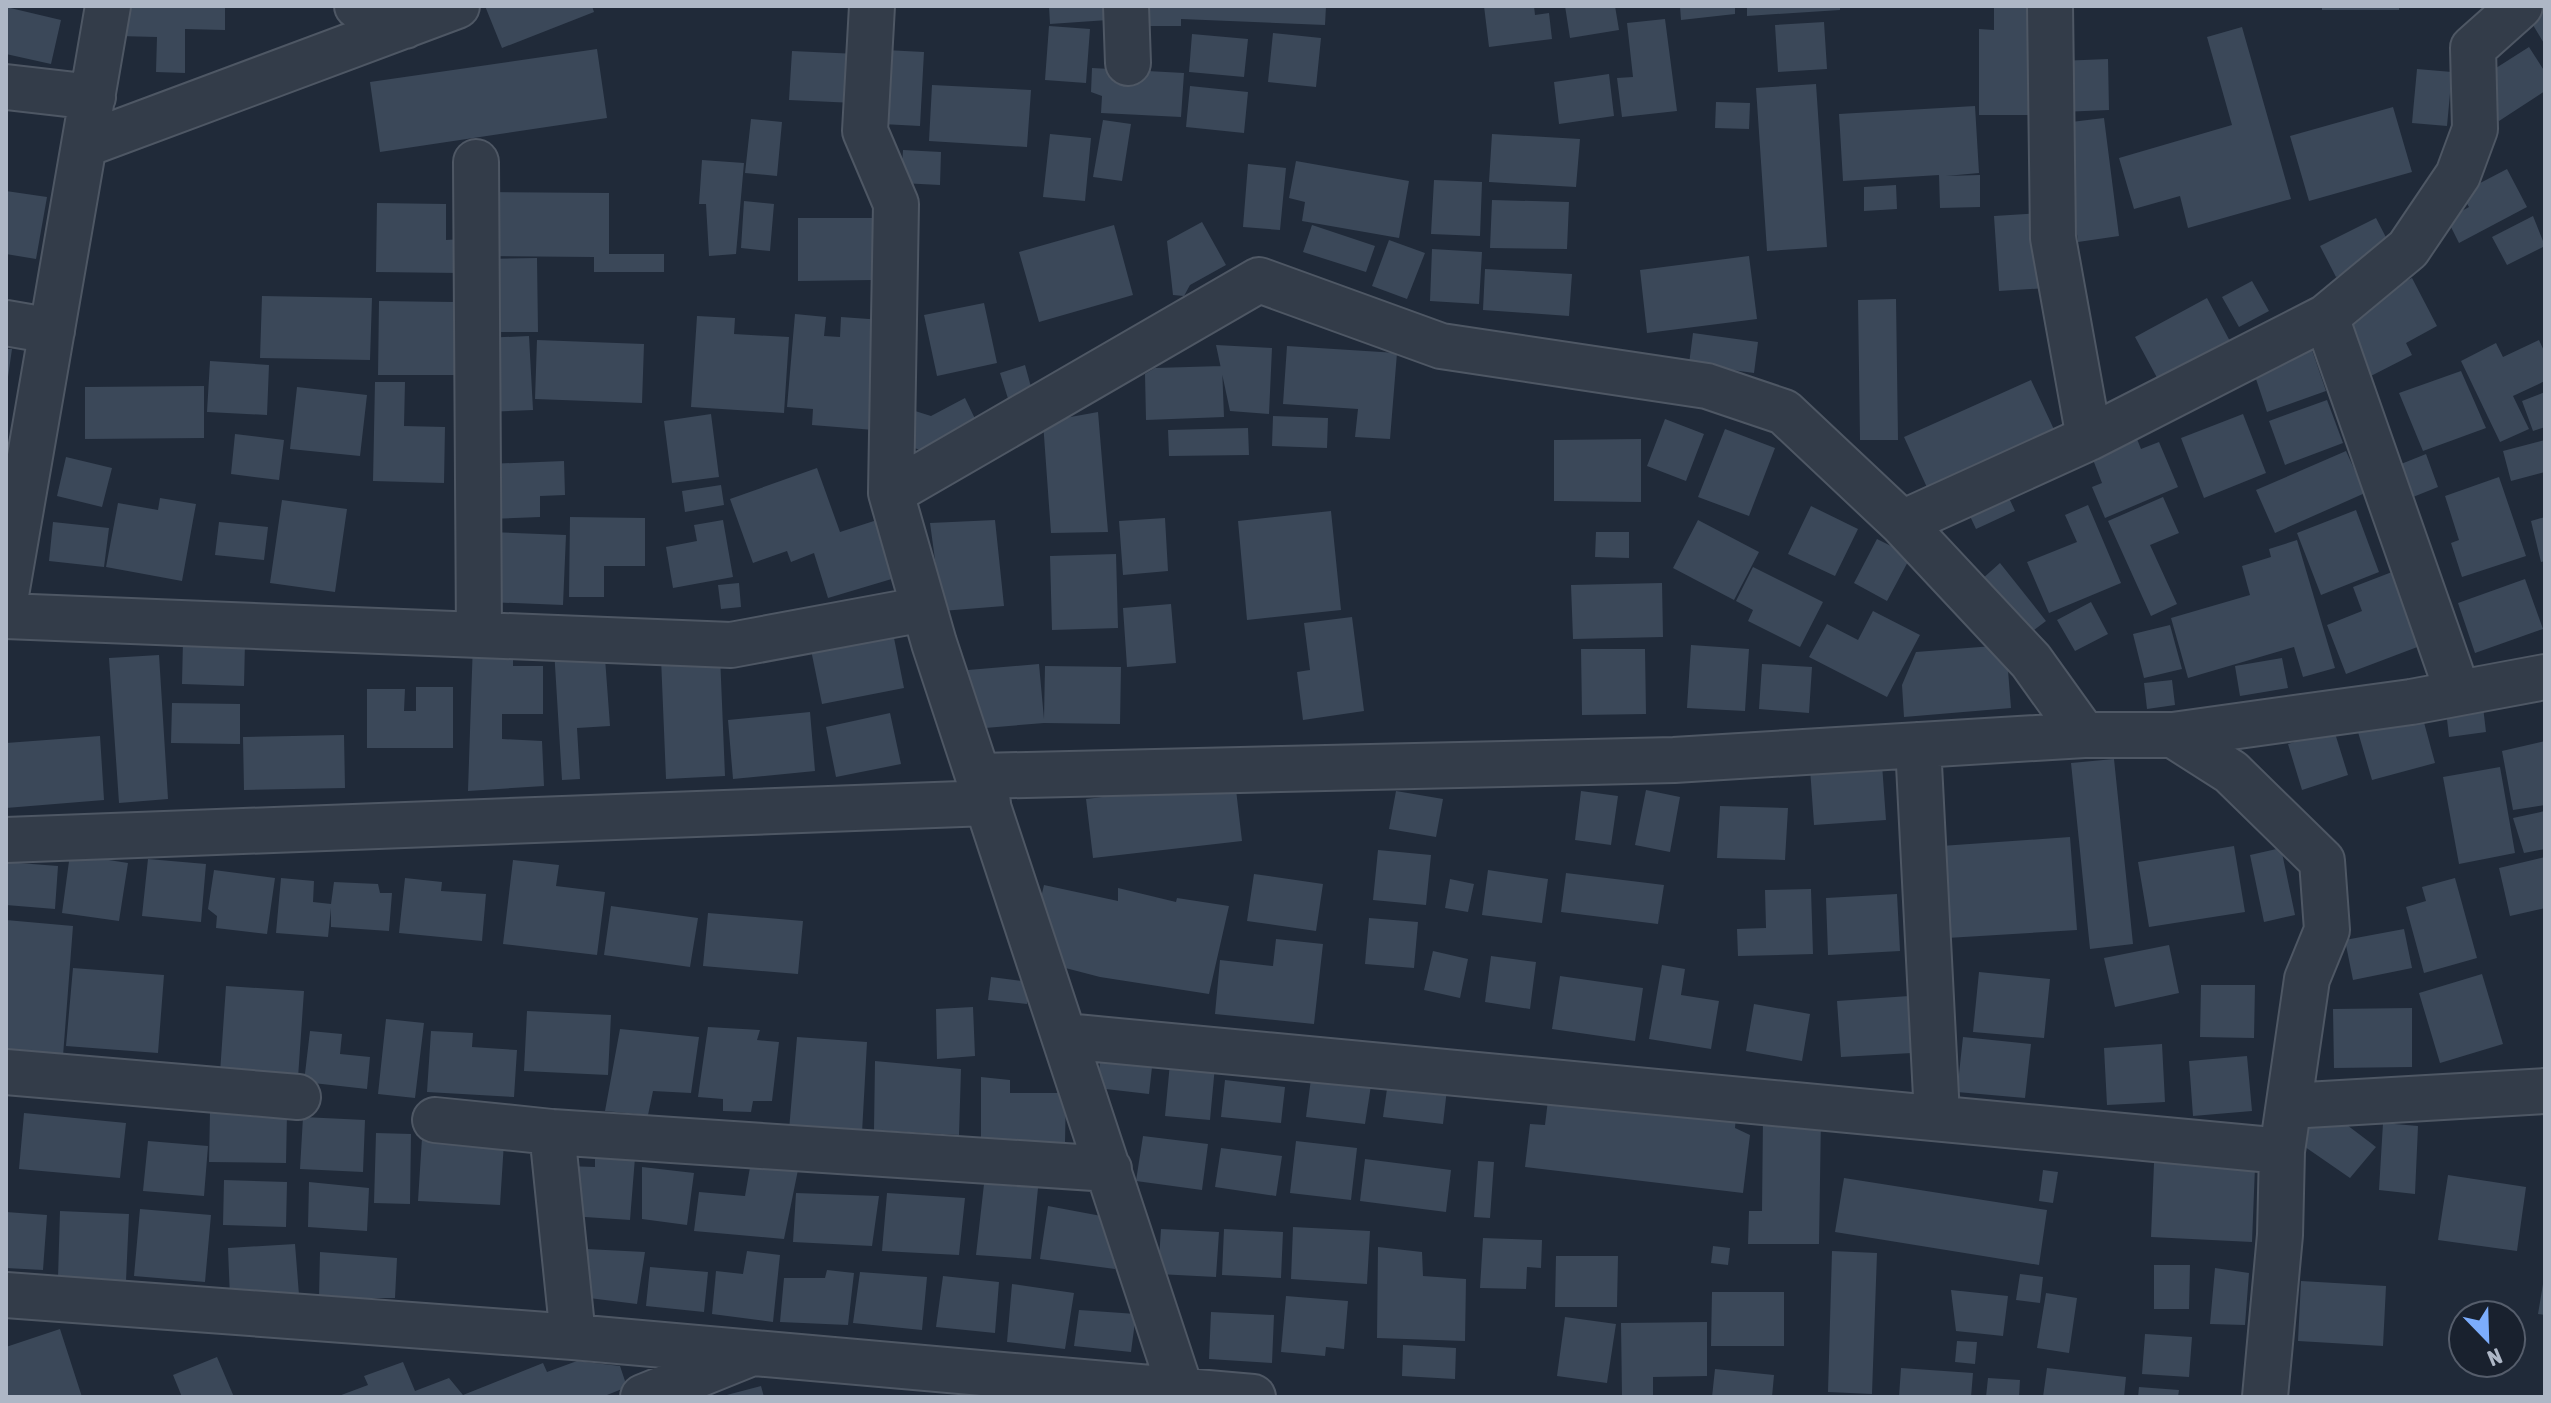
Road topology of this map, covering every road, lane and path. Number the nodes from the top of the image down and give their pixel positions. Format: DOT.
graph roads {
  1 [pos="108,6"];
  2 [pos="357,6"];
  3 [pos="457,6"];
  4 [pos="872,6"];
  5 [pos="1126,6"];
  6 [pos="2050,6"];
  7 [pos="2520,6"];
  8 [pos="405,26"];
  9 [pos="1128,63"];
  10 [pos="6,87"];
  11 [pos="93,97"];
  12 [pos="84,145"];
  13 [pos="476,162"];
  14 [pos="2326,317"];
  15 [pos="6,323"];
  16 [pos="52,331"];
  17 [pos="2089,438"];
  18 [pos="891,493"];
  19 [pos="1902,523"];
  20 [pos="11,533"];
  21 [pos="6,595"];
  22 [pos="924,609"];
  23 [pos="6,616"];
  24 [pos="479,635"];
  25 [pos="2545,677"];
  26 [pos="2458,693"];
  27 [pos="2084,735"];
  28 [pos="2173,735"];
  29 [pos="1918,745"];
  30 [pos="983,789"];
  31 [pos="6,840"];
  32 [pos="1065,1036"];
  33 [pos="6,1072"];
  34 [pos="2545,1091"];
  35 [pos="298,1097"];
  36 [pos="2289,1106"];
  37 [pos="1937,1116"];
  38 [pos="435,1120"];
  39 [pos="552,1132"];
  40 [pos="2282,1151"];
  41 [pos="1109,1169"];
  42 [pos="6,1295"];
  43 [pos="573,1337"];
  44 [pos="753,1353"];
  45 [pos="1182,1394"];
  46 [pos="643,1397"];
  47 [pos="1253,1397"];
  48 [pos="2265,1397"];
  1 -- 11 [label="street"];
  2 -- 8 [label="street"];
  3 -- 8 [label="street"];
  4 -- 18 [label="street"];
  5 -- 9 [label="street"];
  6 -- 17 [label="street"];
  7 -- 14 [label="street"];
  8 -- 12 [label="street"];
  10 -- 11 [label="street"];
  11 -- 12 [label="street"];
  12 -- 16 [label="street"];
  13 -- 24 [label="street"];
  14 -- 17 [label="street"];
  14 -- 26 [label="street"];
  15 -- 16 [label="street"];
  16 -- 20 [label="street"];
  17 -- 19 [label="street"];
  18 -- 19 [label="street"];
  18 -- 22 [label="street"];
  19 -- 27 [label="street"];
  20 -- 21 [label="street"];
  22 -- 24 [label="street"];
  22 -- 30 [label="street"];
  23 -- 24 [label="street"];
  25 -- 26 [label="street"];
  26 -- 28 [label="street"];
  27 -- 28 [label="street"];
  27 -- 29 [label="street"];
  28 -- 36 [label="street"];
  29 -- 30 [label="street"];
  29 -- 37 [label="street"];
  30 -- 31 [label="street"];
  30 -- 32 [label="street"];
  32 -- 37 [label="street"];
  32 -- 41 [label="street"];
  33 -- 35 [label="street"];
  34 -- 36 [label="street"];
  36 -- 40 [label="street"];
  37 -- 40 [label="street"];
  38 -- 39 [label="street"];
  39 -- 41 [label="street"];
  39 -- 43 [label="street"];
  40 -- 48 [label="street"];
  41 -- 45 [label="street"];
  42 -- 43 [label="street"];
  43 -- 44 [label="street"];
  44 -- 45 [label="street"];
  44 -- 46 [label="street"];
  45 -- 47 [label="street"];
}
